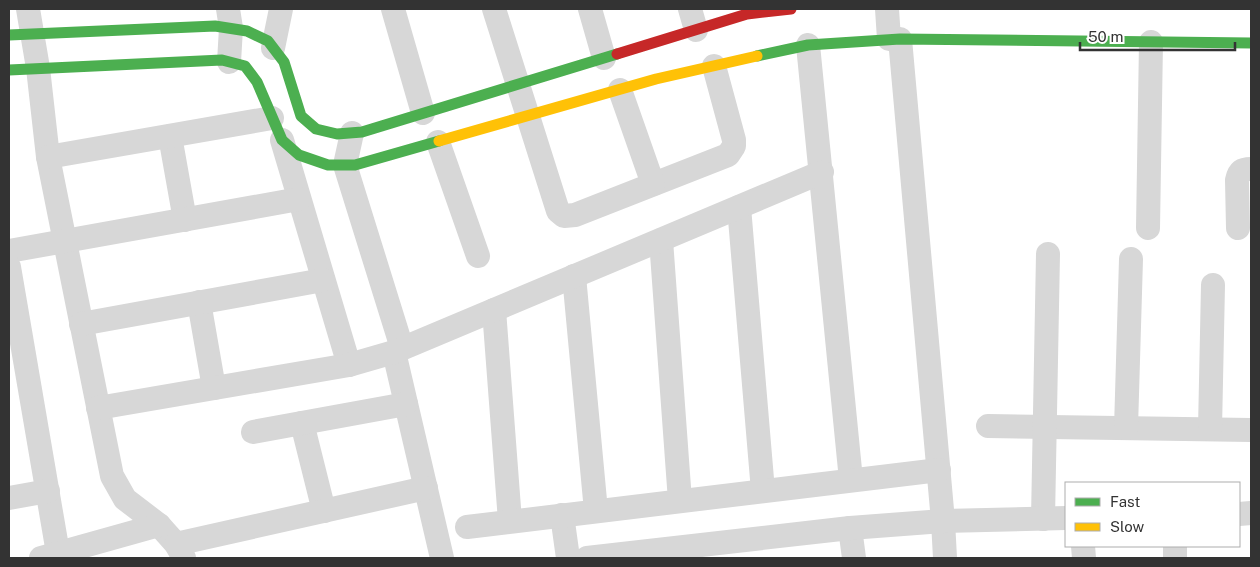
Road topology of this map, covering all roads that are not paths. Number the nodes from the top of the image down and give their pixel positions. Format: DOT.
graph roads {
  1 [pos="28,9"];
  2 [pos="282,9"];
  3 [pos="393,9"];
  4 [pos="494,9"];
  5 [pos="590,9"];
  6 [pos="791,9"];
  7 [pos="887,9"];
  8 [pos="747,12"];
  9 [pos="230,19"];
  10 [pos="693,19"];
  11 [pos="32,34"];
  12 [pos="9,35"];
  13 [pos="895,39"];
  14 [pos="1150,42"];
  15 [pos="1251,43"];
  16 [pos="808,45"];
  17 [pos="273,48"];
  18 [pos="604,58"];
  19 [pos="229,62"];
  20 [pos="714,66"];
  21 [pos="38,68"];
  22 [pos="9,70"];
  23 [pos="517,84"];
  24 [pos="620,90"];
  25 [pos="422,113"];
  26 [pos="527,116"];
  27 [pos="272,118"];
  28 [pos="352,133"];
  29 [pos="170,136"];
  30 [pos="282,140"];
  31 [pos="438,142"];
  32 [pos="48,157"];
  33 [pos="345,165"];
  34 [pos="1251,169"];
  35 [pos="822,172"];
  36 [pos="653,184"];
  37 [pos="299,200"];
  38 [pos="739,207"];
  39 [pos="185,220"];
  40 [pos="1148,228"];
  41 [pos="1238,228"];
  42 [pos="662,240"];
  43 [pos="65,241"];
  44 [pos="9,251"];
  45 [pos="1048,254"];
  46 [pos="478,256"];
  47 [pos="1131,260"];
  48 [pos="9,267"];
  49 [pos="574,276"];
  50 [pos="324,280"];
  51 [pos="1213,285"];
  52 [pos="199,302"];
  53 [pos="494,310"];
  54 [pos="81,324"];
  55 [pos="398,350"];
  56 [pos="349,365"];
  57 [pos="214,388"];
  58 [pos="406,404"];
  59 [pos="98,408"];
  60 [pos="302,423"];
  61 [pos="988,426"];
  62 [pos="1045,427"];
  63 [pos="1126,428"];
  64 [pos="1210,430"];
  65 [pos="1251,430"];
  66 [pos="253,432"];
  67 [pos="939,470"];
  68 [pos="851,480"];
  69 [pos="426,488"];
  70 [pos="763,490"];
  71 [pos="48,491"];
  72 [pos="9,498"];
  73 [pos="680,501"];
  74 [pos="324,511"];
  75 [pos="596,511"];
  76 [pos="562,515"];
  77 [pos="1065,518"];
  78 [pos="1043,519"];
  79 [pos="510,521"];
  80 [pos="944,521"];
  81 [pos="159,525"];
  82 [pos="467,526"];
  83 [pos="843,529"];
  84 [pos="742,549"];
  85 [pos="180,551"];
  86 [pos="646,555"];
  87 [pos="49,556"];
  88 [pos="442,558"];
  89 [pos="568,558"];
  90 [pos="587,558"];
  91 [pos="840,558"];
  92 [pos="854,558"];
  93 [pos="945,558"];
  1 -- 11 [label="street"];
  2 -- 17 [label="street"];
  3 -- 25 [label="street"];
  4 -- 23 [label="street"];
  5 -- 18 [label="street"];
  6 -- 8 [label="main road"];
  7 -- 13 [label="street"];
  8 -- 10 [label="main road"];
  9 -- 11 [label="main road"];
  9 -- 17 [label="main road"];
  9 -- 19 [label="street"];
  10 -- 18 [label="main road"];
  11 -- 12 [label="main road"];
  11 -- 21 [label="street"];
  13 -- 14 [label="main road"];
  13 -- 16 [label="main road"];
  13 -- 67 [label="street"];
  14 -- 15 [label="main road"];
  14 -- 40 [label="street"];
  16 -- 20 [label="main road"];
  16 -- 35 [label="street"];
  17 -- 28 [label="main road"];
  18 -- 23 [label="main road"];
  19 -- 21 [label="main road"];
  19 -- 27 [label="main road"];
  20 -- 24 [label="main road"];
  20 -- 36 [label="street"];
  21 -- 22 [label="main road"];
  21 -- 32 [label="street"];
  23 -- 25 [label="main road"];
  23 -- 26 [label="street"];
  24 -- 26 [label="main road"];
  24 -- 36 [label="street"];
  25 -- 28 [label="main road"];
  26 -- 31 [label="main road"];
  26 -- 36 [label="street"];
  27 -- 29 [label="street"];
  27 -- 30 [label="main road"];
  28 -- 33 [label="street"];
  29 -- 32 [label="street"];
  29 -- 39 [label="street"];
  30 -- 33 [label="main road"];
  30 -- 37 [label="street"];
  31 -- 33 [label="main road"];
  31 -- 46 [label="street"];
  32 -- 43 [label="street"];
  33 -- 55 [label="street"];
  34 -- 41 [label="street"];
  35 -- 38 [label="street"];
  35 -- 68 [label="street"];
  37 -- 39 [label="street"];
  37 -- 50 [label="street"];
  38 -- 42 [label="street"];
  38 -- 70 [label="street"];
  39 -- 43 [label="street"];
  42 -- 49 [label="street"];
  42 -- 73 [label="street"];
  43 -- 44 [label="street"];
  43 -- 54 [label="street"];
  45 -- 62 [label="street"];
  47 -- 63 [label="street"];
  48 -- 71 [label="street"];
  49 -- 53 [label="street"];
  49 -- 75 [label="street"];
  50 -- 52 [label="street"];
  50 -- 56 [label="street"];
  51 -- 64 [label="street"];
  52 -- 54 [label="street"];
  52 -- 57 [label="street"];
  53 -- 55 [label="street"];
  53 -- 79 [label="street"];
  54 -- 59 [label="street"];
  55 -- 56 [label="street"];
  55 -- 58 [label="street"];
  56 -- 57 [label="street"];
  57 -- 59 [label="street"];
  58 -- 60 [label="street"];
  58 -- 69 [label="street"];
  59 -- 81 [label="street"];
  60 -- 66 [label="street"];
  60 -- 74 [label="street"];
  61 -- 62 [label="street"];
  62 -- 63 [label="street"];
  62 -- 78 [label="street"];
  63 -- 64 [label="street"];
  64 -- 65 [label="street"];
  67 -- 68 [label="street"];
  67 -- 80 [label="street"];
  68 -- 70 [label="street"];
  69 -- 74 [label="street"];
  69 -- 88 [label="street"];
  70 -- 73 [label="street"];
  71 -- 72 [label="street"];
  71 -- 87 [label="street"];
  73 -- 75 [label="street"];
  74 -- 85 [label="street"];
  75 -- 76 [label="street"];
  76 -- 79 [label="street"];
  76 -- 89 [label="street"];
  77 -- 78 [label="street"];
  78 -- 80 [label="street"];
  79 -- 82 [label="street"];
  80 -- 83 [label="street"];
  80 -- 93 [label="street"];
  81 -- 85 [label="street"];
  81 -- 87 [label="street"];
  83 -- 84 [label="street"];
  83 -- 91 [label="street"];
  83 -- 92 [label="street"];
  84 -- 86 [label="street"];
  86 -- 90 [label="street"];
}
